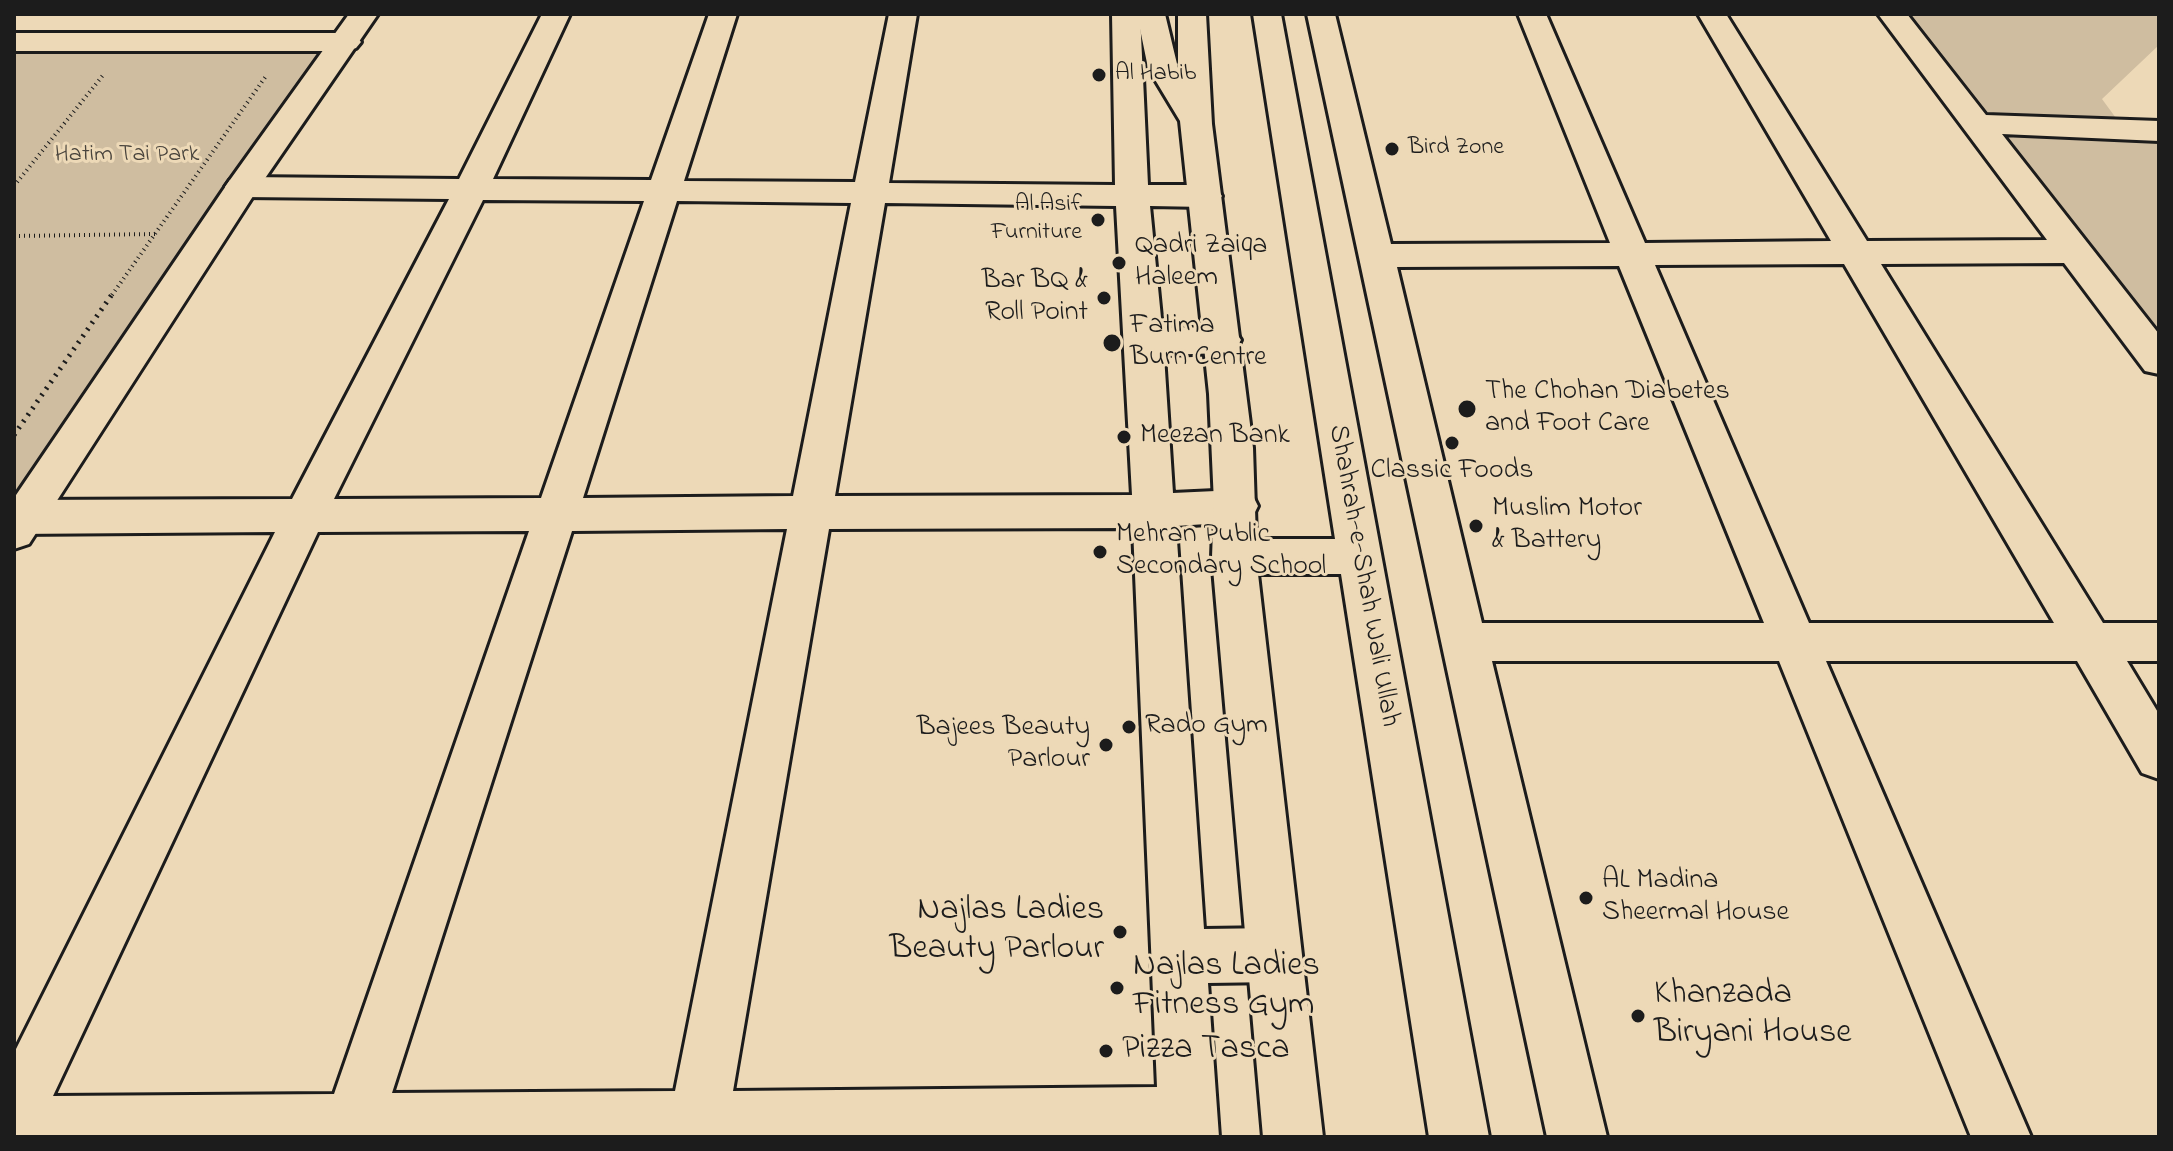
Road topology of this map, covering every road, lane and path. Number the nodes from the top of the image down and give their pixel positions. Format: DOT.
graph roads {
  1 [pos="556,14"];
  2 [pos="723,14"];
  3 [pos="903,14"];
  4 [pos="1126,14"];
  5 [pos="1151,14"];
  6 [pos="1192,14"];
  7 [pos="1267,14"];
  8 [pos="1321,14"];
  9 [pos="1532,14"];
  10 [pos="1712,14"];
  11 [pos="1892,14"];
  12 [pos="355,28"];
  13 [pos="14,42"];
  14 [pos="93,67"];
  15 [pos="271,69"];
  16 [pos="1196,123"];
  17 [pos="1979,124"];
  18 [pos="2159,131"];
  19 [pos="14,186"];
  20 [pos="242,187"];
  21 [pos="471,189"];
  22 [pos="664,190"];
  23 [pos="870,192"];
  24 [pos="1132,194"];
  25 [pos="1205,196"];
  26 [pos="155,234"];
  27 [pos="14,236"];
  28 [pos="2074,251"];
  29 [pos="1856,253"];
  30 [pos="1632,254"];
  31 [pos="1376,256"];
  32 [pos="1222,340"];
  33 [pos="1144,342"];
  34 [pos="2159,361"];
  35 [pos="14,435"];
  36 [pos="1237,506"];
  37 [pos="1155,511"];
  38 [pos="811,513"];
  39 [pos="555,515"];
  40 [pos="304,516"];
  41 [pos="17,522"];
  42 [pos="1359,556"];
  43 [pos="1234,557"];
  44 [pos="1463,642"];
  45 [pos="2090,642"];
  46 [pos="2159,642"];
  47 [pos="1794,643"];
  48 [pos="2159,757"];
  49 [pos="1274,955"];
  50 [pos="1179,956"];
  51 [pos="14,1115"];
  52 [pos="699,1120"];
  53 [pos="353,1123"];
  54 [pos="14,1126"];
  55 [pos="1188,1126"];
  56 [pos="478,1130"];
  57 [pos="1293,1137"];
  58 [pos="1459,1137"];
  59 [pos="1577,1137"];
  60 [pos="2001,1137"];
  1 -- 21 [label="street"];
  2 -- 22 [label="street"];
  3 -- 23 [label="street"];
  4 -- 24 [label="street"];
  5 -- 16 [label="street"];
  6 -- 16 [label="street"];
  7 -- 42 [label="street, Shahrah-e-Shah Wali Ullah"];
  8 -- 31 [label="street"];
  9 -- 30 [label="street"];
  10 -- 29 [label="street"];
  11 -- 17 [label="street"];
  12 -- 13 [label="street"];
  12 -- 20 [label="street"];
  14 -- 19 [label="path"];
  15 -- 26 [label="path"];
  16 -- 25 [label="street"];
  17 -- 18 [label="street"];
  17 -- 28 [label="street"];
  20 -- 21 [label="street"];
  20 -- 41 [label="street"];
  21 -- 22 [label="street"];
  21 -- 40 [label="street"];
  22 -- 23 [label="street"];
  22 -- 39 [label="street"];
  23 -- 24 [label="street"];
  23 -- 38 [label="street"];
  24 -- 25 [label="street"];
  24 -- 33 [label="street"];
  25 -- 32 [label="street"];
  26 -- 27 [label="path"];
  26 -- 35 [label="path"];
  28 -- 29 [label="street"];
  28 -- 34 [label="street"];
  29 -- 30 [label="street"];
  29 -- 45 [label="street"];
  30 -- 31 [label="street"];
  30 -- 47 [label="street"];
  31 -- 44 [label="street"];
  32 -- 33 [label="street"];
  32 -- 36 [label="street"];
  33 -- 37 [label="street"];
  36 -- 37 [label="street"];
  36 -- 43 [label="street"];
  37 -- 38 [label="street"];
  37 -- 50 [label="street"];
  38 -- 39 [label="street"];
  38 -- 52 [label="street"];
  39 -- 40 [label="street"];
  39 -- 53 [label="street"];
  40 -- 41 [label="street"];
  40 -- 51 [label="street"];
  42 -- 43 [label="street"];
  42 -- 58 [label="street, Shahrah-e-Shah Wali Ullah"];
  43 -- 49 [label="street"];
  44 -- 47 [label="street"];
  44 -- 59 [label="street"];
  45 -- 46 [label="street"];
  45 -- 47 [label="street"];
  45 -- 48 [label="street"];
  47 -- 60 [label="street"];
  49 -- 50 [label="street"];
  49 -- 57 [label="street"];
  50 -- 55 [label="street"];
  52 -- 55 [label="street"];
  52 -- 56 [label="street"];
  53 -- 54 [label="street"];
  53 -- 56 [label="street"];
}
